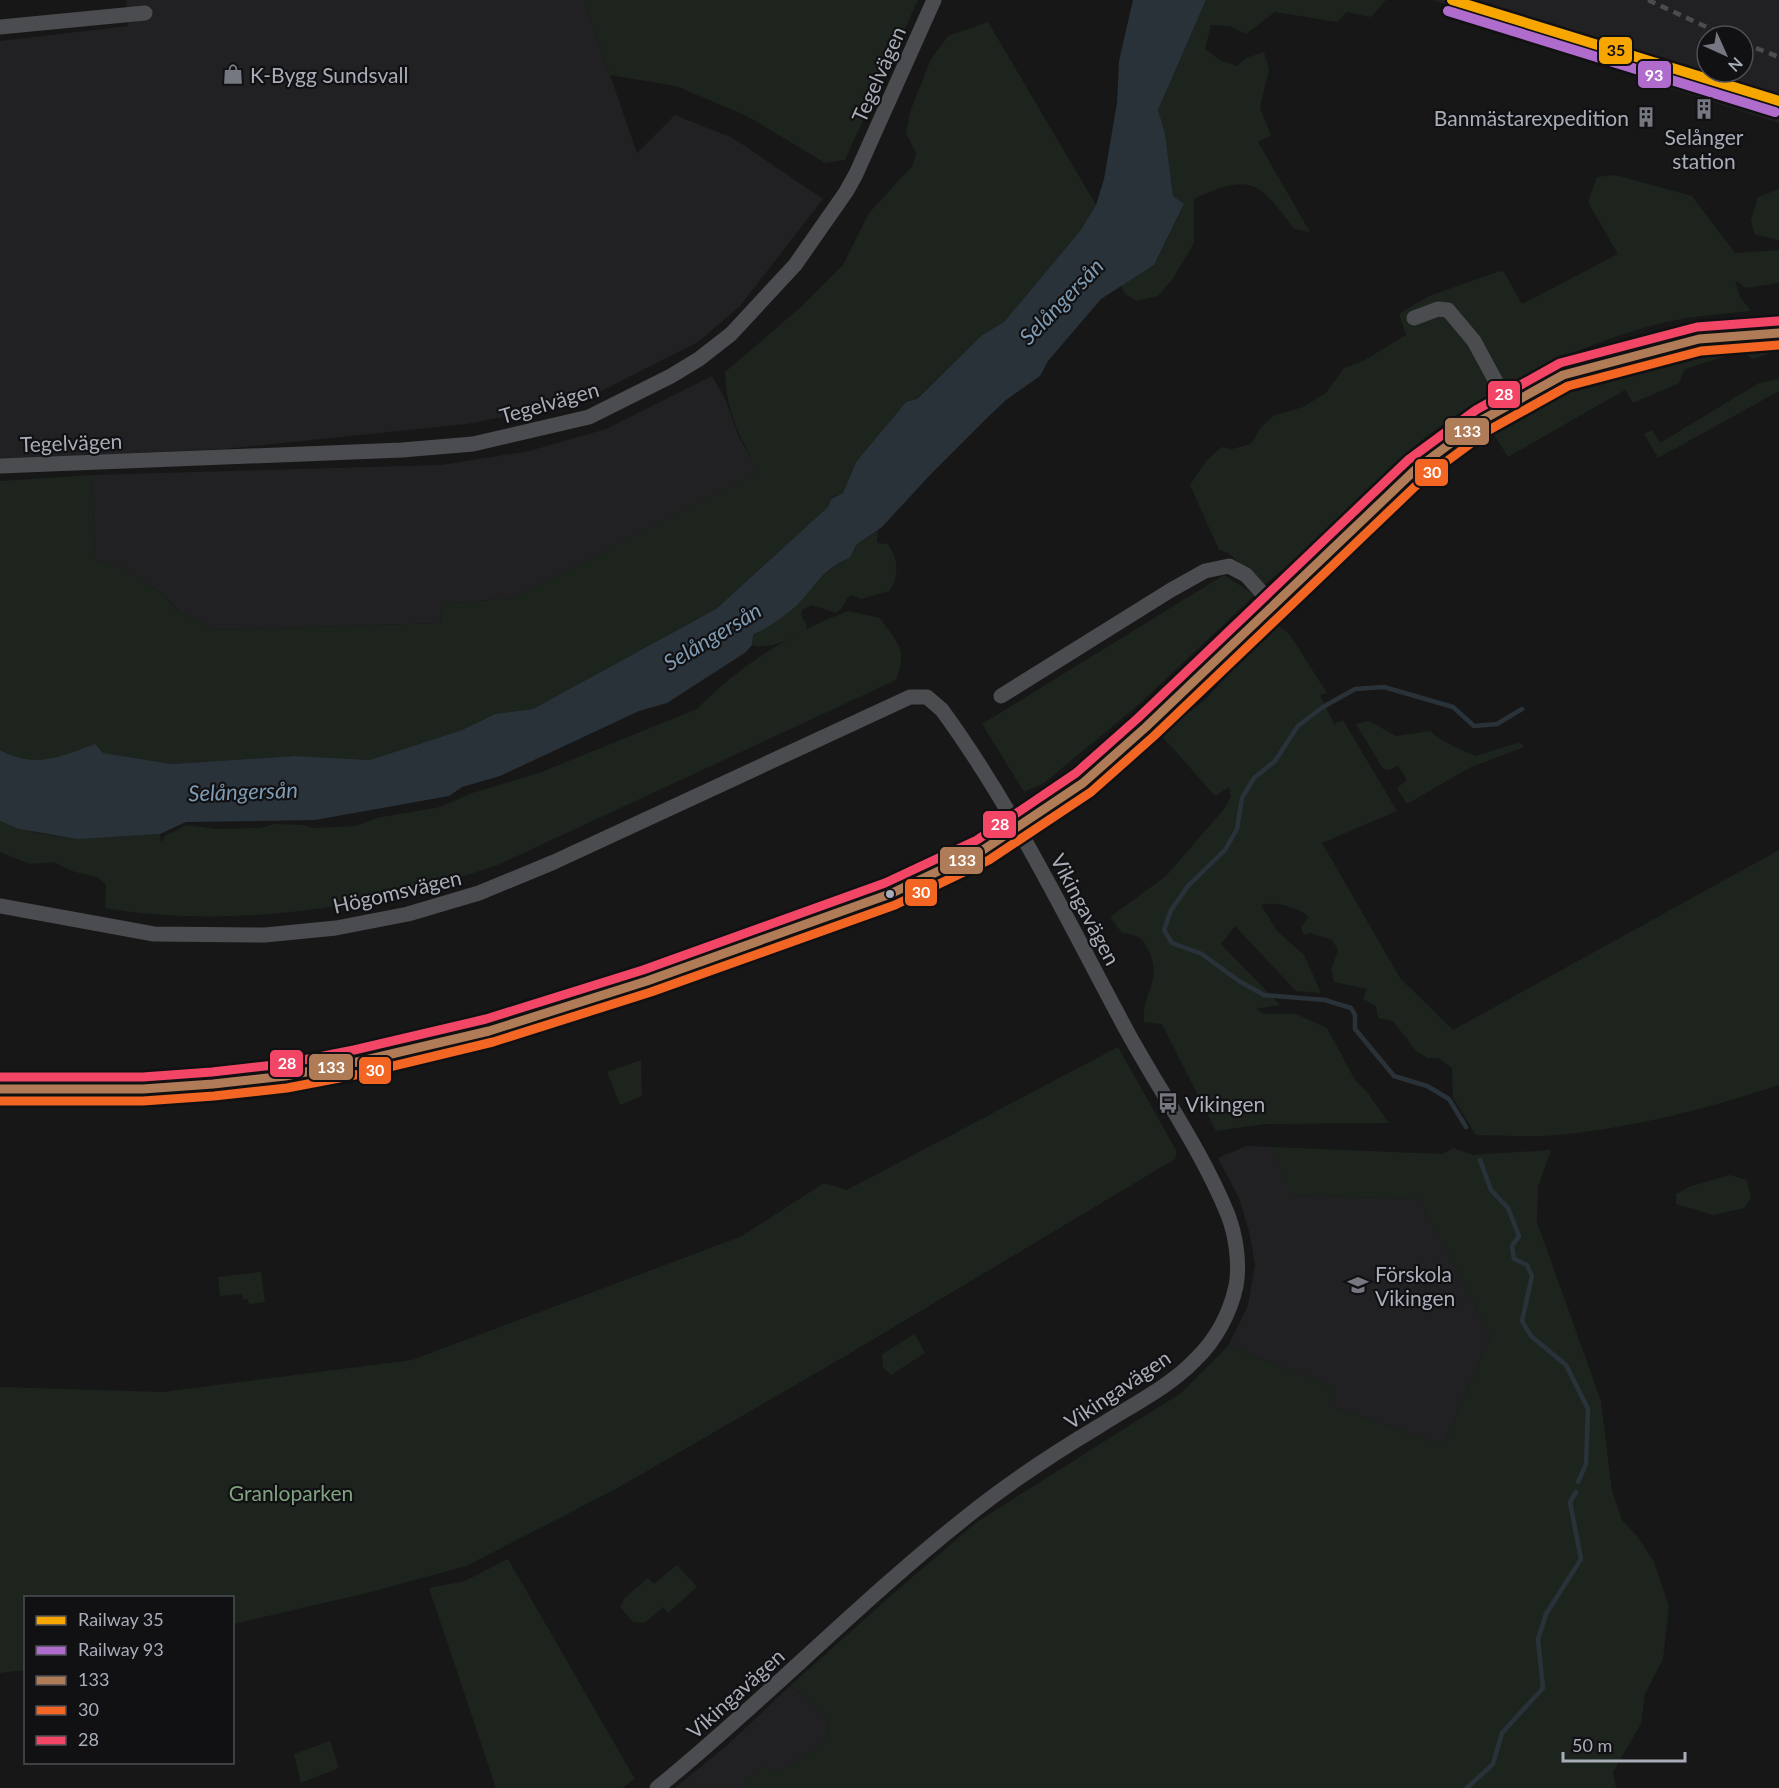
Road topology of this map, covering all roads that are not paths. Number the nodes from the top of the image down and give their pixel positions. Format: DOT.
graph roads {
  1 [pos="934,0"];
  2 [pos="145,13"];
  3 [pos="0,27"];
  4 [pos="1414,318"];
  5 [pos="1779,333"];
  6 [pos="1508,404"];
  7 [pos="0,466"];
  8 [pos="1272,604"];
  9 [pos="1001,696"];
  10 [pos="1017,829"];
  11 [pos="0,906"];
  12 [pos="0,1089"];
  13 [pos="657,1788"];
  1 -- 7 [label="street, Tegelvägen"];
  2 -- 3 [label="street"];
  4 -- 6 [label="street"];
  5 -- 6 [label="street"];
  6 -- 8 [label="street"];
  8 -- 9 [label="street"];
  8 -- 10 [label="street"];
  10 -- 11 [label="street, Högomsvägen"];
  10 -- 12 [label="street"];
  10 -- 13 [label="street, Vikingavägen"];
}
